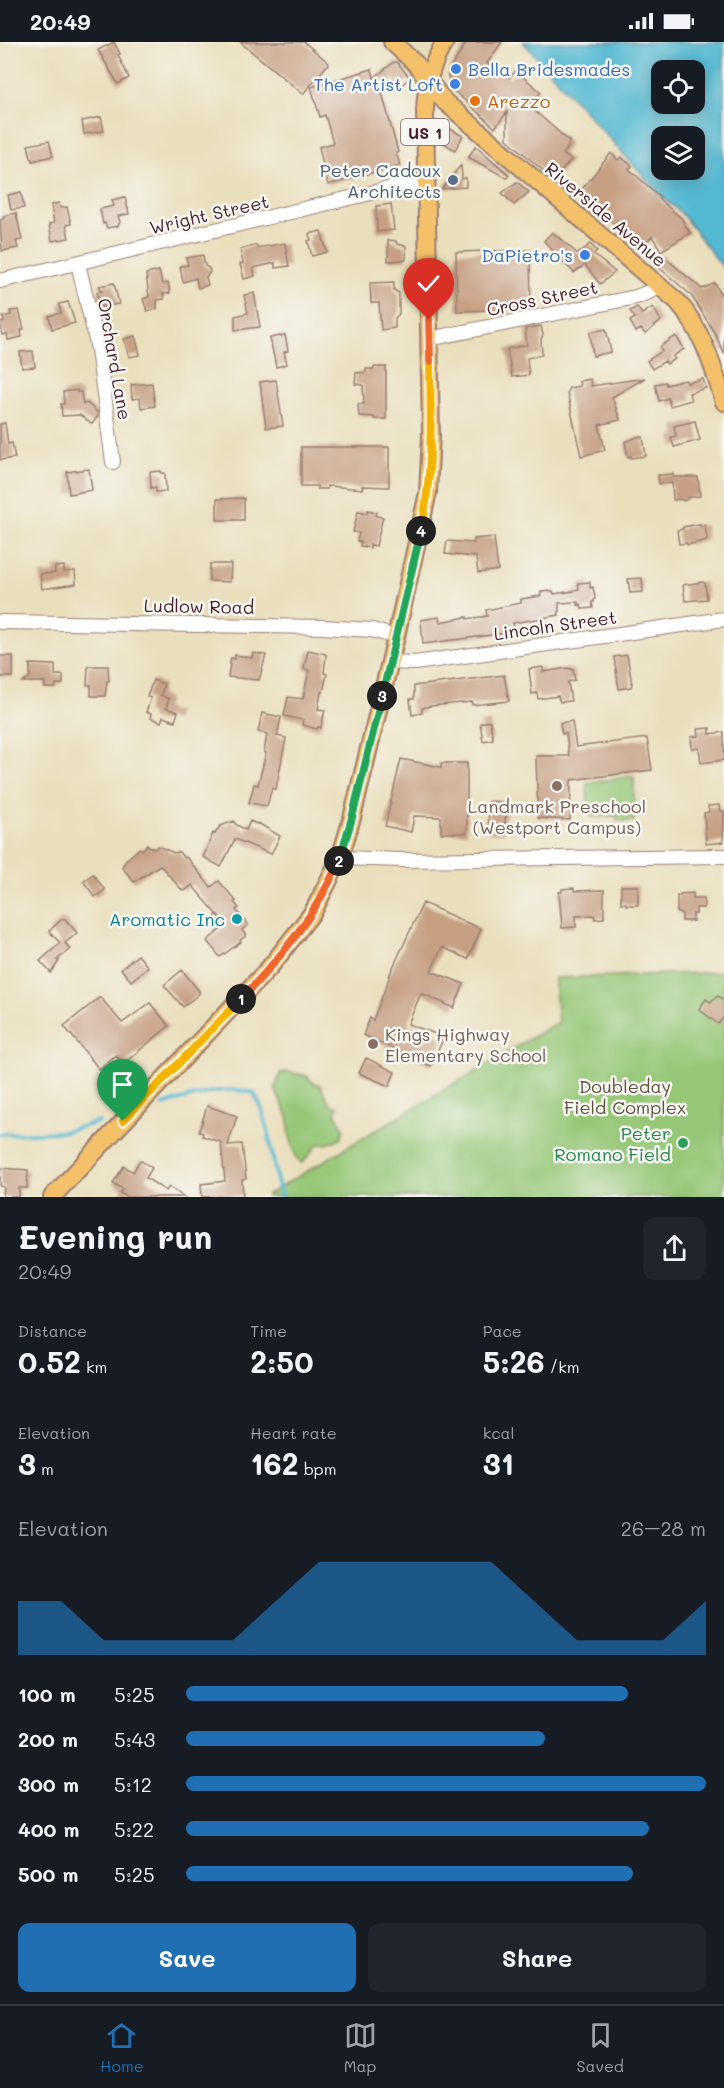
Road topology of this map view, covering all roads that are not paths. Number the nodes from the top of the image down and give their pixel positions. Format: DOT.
graph roads {
  1 [pos="392,42"];
  2 [pos="445,42"];
  3 [pos="428,81"];
  4 [pos="426,183"];
  5 [pos="78,263"];
  6 [pos="0,281"];
  7 [pos="659,284"];
  8 [pos="429,339"];
  9 [pos="724,402"];
  10 [pos="113,462"];
  11 [pos="724,619"];
  12 [pos="0,622"];
  13 [pos="396,637"];
  14 [pos="390,663"];
  15 [pos="724,856"];
  16 [pos="340,858"];
  17 [pos="52,1197"];
  1 -- 3 [label="main road, Riverside Avenue"];
  2 -- 3 [label="main road, US 1"];
  3 -- 4 [label="main road, US 1"];
  3 -- 7 [label="main road, Riverside Avenue"];
  4 -- 5 [label="street, Wright Street"];
  4 -- 8 [label="main road, US 1"];
  5 -- 6 [label="street, Wright Street"];
  5 -- 10 [label="street, Orchard Lane"];
  7 -- 8 [label="street, Cross Street"];
  7 -- 9 [label="main road, Riverside Avenue"];
  8 -- 13 [label="main road, US 1"];
  11 -- 14 [label="street, Lincoln Street"];
  12 -- 13 [label="street, Ludlow Road"];
  13 -- 14 [label="main road, US 1"];
  14 -- 16 [label="main road, US 1"];
  15 -- 16 [label="street"];
  16 -- 17 [label="main road, US 1"];
}
